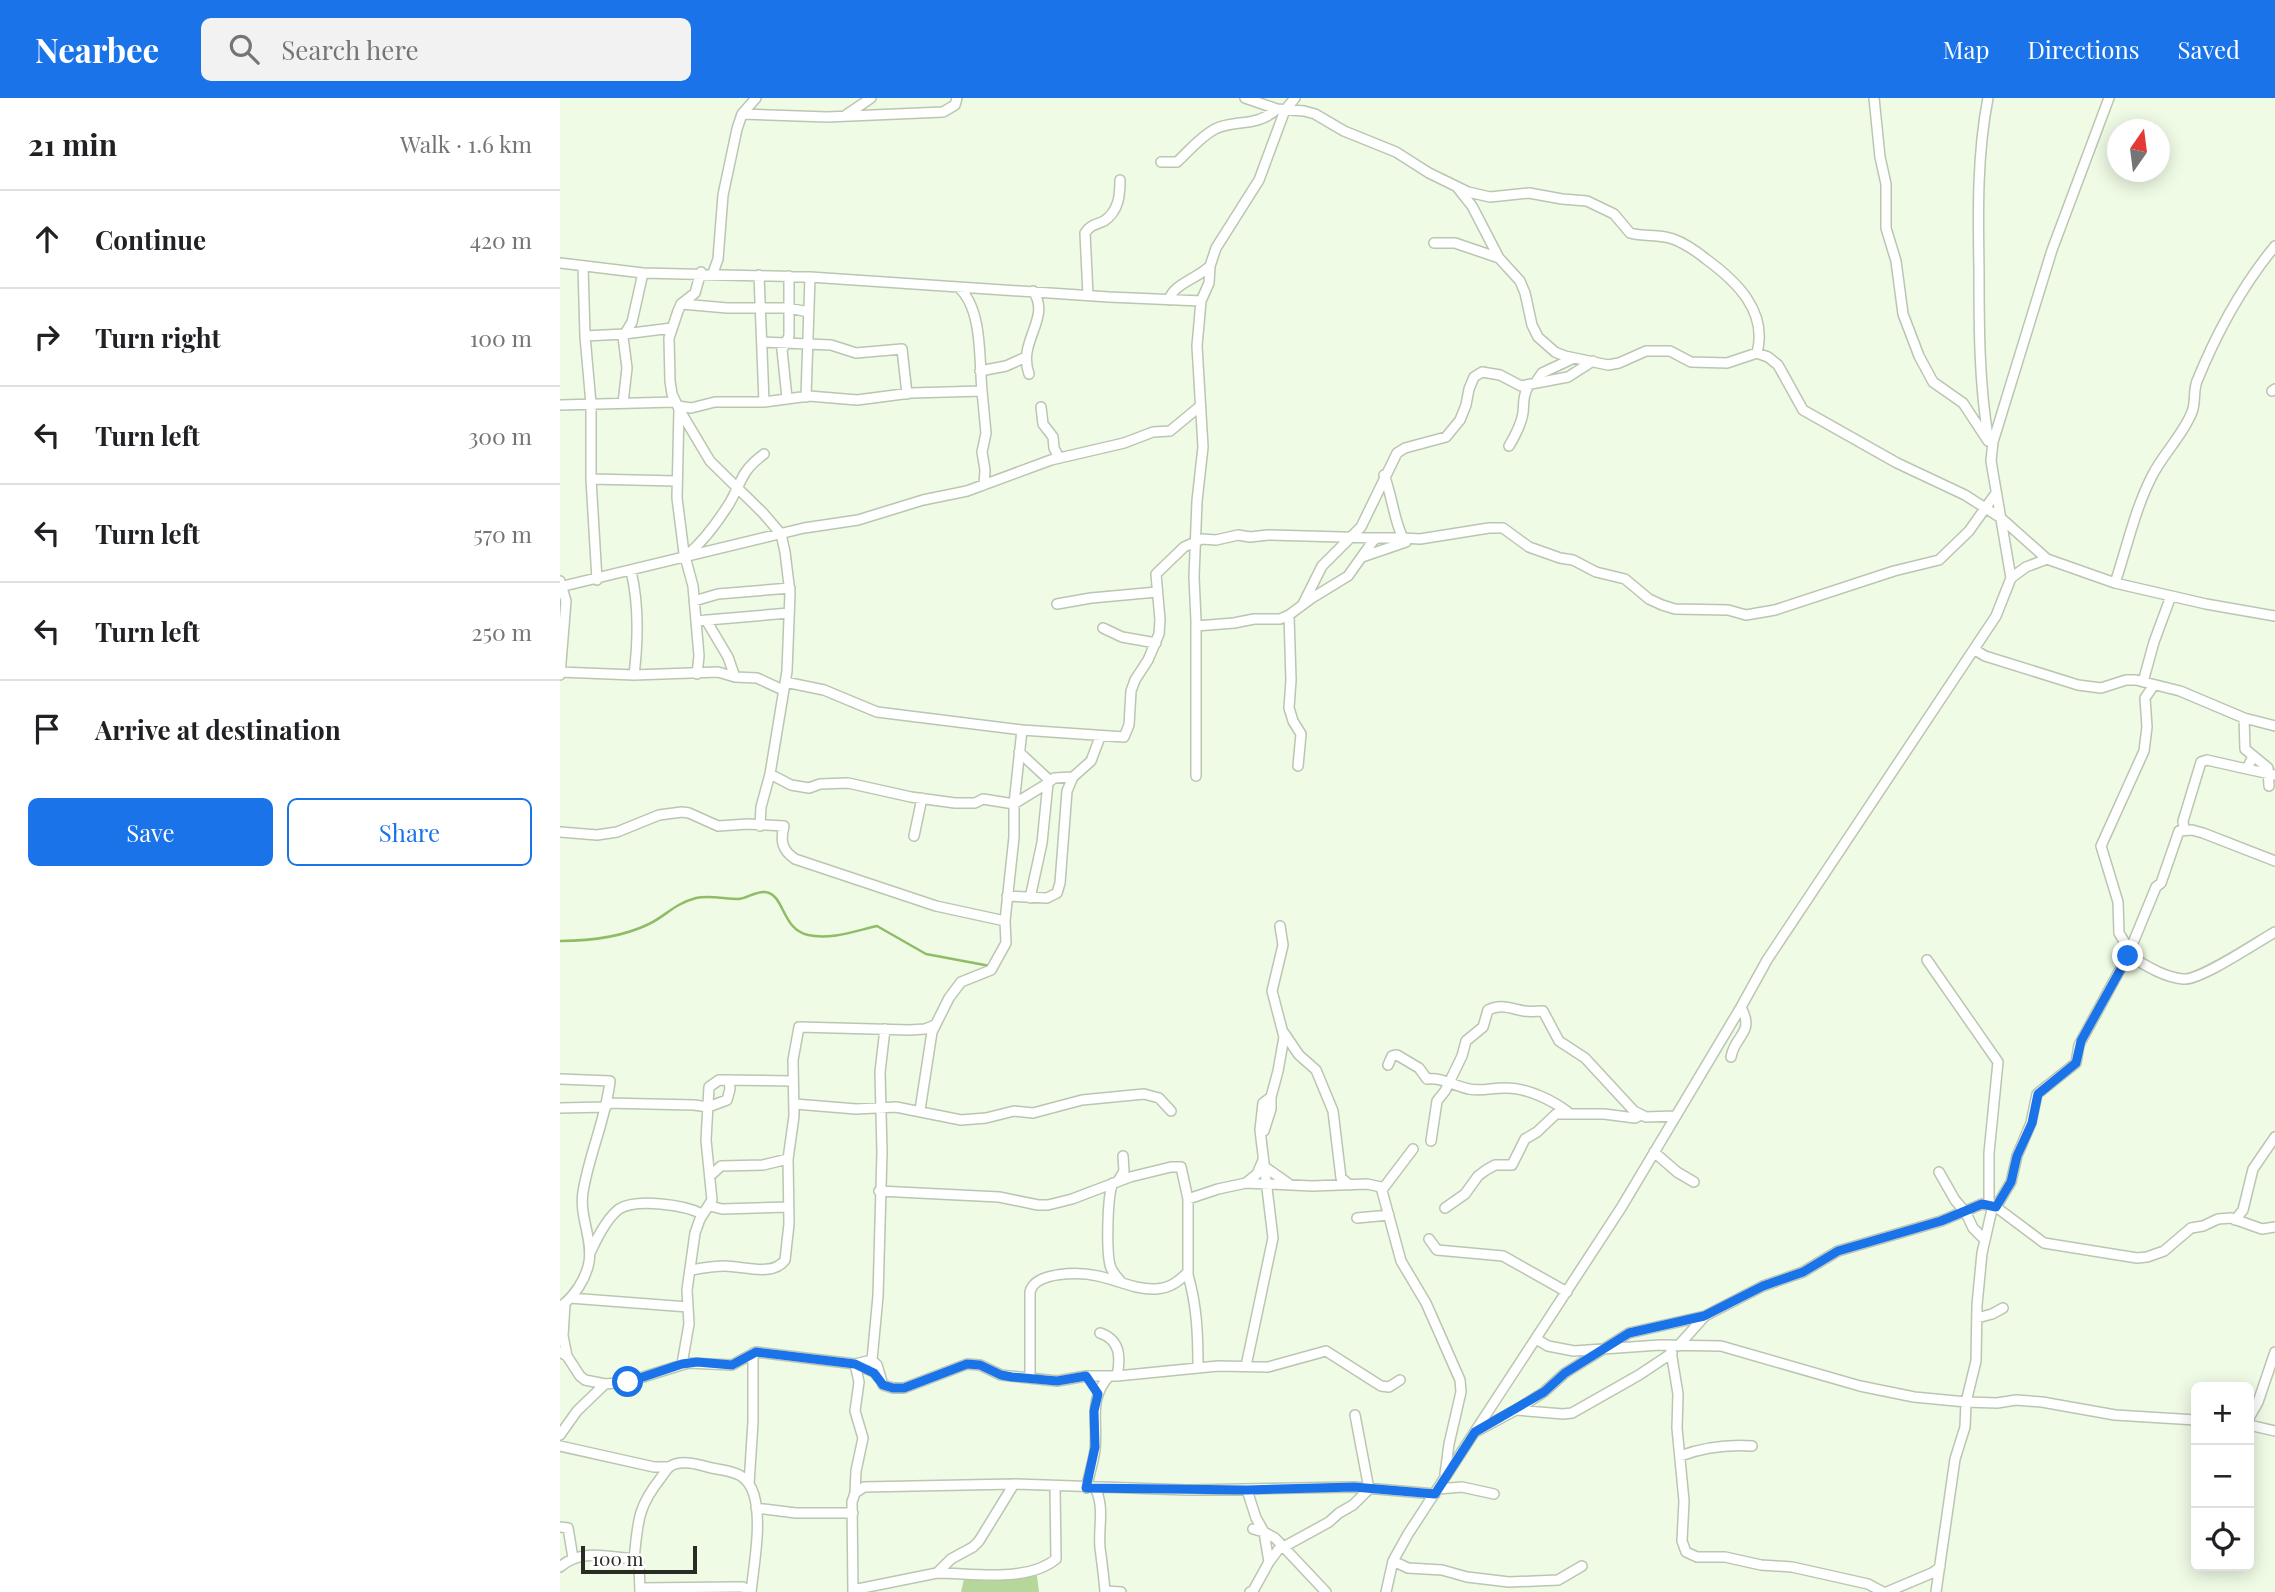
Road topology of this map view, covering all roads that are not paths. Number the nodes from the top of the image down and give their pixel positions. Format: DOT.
graph roads {
  1 [pos="756,98"];
  2 [pos="871,98"];
  3 [pos="957,98"];
  4 [pos="1245,98"];
  5 [pos="1295,98"];
  6 [pos="1874,98"];
  7 [pos="1988,98"];
  8 [pos="2109,98"];
  9 [pos="1281,109"];
  10 [pos="742,114"];
  11 [pos="844,116"];
  12 [pos="1161,162"];
  13 [pos="1120,180"];
  14 [pos="1457,187"];
  15 [pos="1434,243"];
  16 [pos="2275,246"];
  17 [pos="1499,258"];
  18 [pos="560,263"];
  19 [pos="583,266"];
  20 [pos="1210,266"];
  21 [pos="701,272"];
  22 [pos="643,273"];
  23 [pos="713,273"];
  24 [pos="759,275"];
  25 [pos="789,276"];
  26 [pos="810,277"];
  27 [pos="958,286"];
  28 [pos="1033,291"];
  29 [pos="1088,295"];
  30 [pos="1169,300"];
  31 [pos="1201,301"];
  32 [pos="681,304"];
  33 [pos="760,307"];
  34 [pos="789,308"];
  35 [pos="808,312"];
  36 [pos="672,328"];
  37 [pos="624,334"];
  38 [pos="585,336"];
  39 [pos="762,342"];
  40 [pos="784,342"];
  41 [pos="806,346"];
  42 [pos="1756,353"];
  43 [pos="1026,357"];
  44 [pos="1574,358"];
  45 [pos="1593,361"];
  46 [pos="980,371"];
  47 [pos="1029,374"];
  48 [pos="1532,383"];
  49 [pos="982,391"];
  50 [pos="907,394"];
  51 [pos="806,397"];
  52 [pos="787,398"];
  53 [pos="764,402"];
  54 [pos="623,403"];
  55 [pos="591,404"];
  56 [pos="560,405"];
  57 [pos="677,406"];
  58 [pos="1041,407"];
  59 [pos="1199,407"];
  60 [pos="1988,441"];
  61 [pos="1509,446"];
  62 [pos="1992,452"];
  63 [pos="764,454"];
  64 [pos="1059,458"];
  65 [pos="1384,475"];
  66 [pos="591,479"];
  67 [pos="676,481"];
  68 [pos="984,485"];
  69 [pos="737,487"];
  70 [pos="1996,493"];
  71 [pos="1986,509"];
  72 [pos="2001,518"];
  73 [pos="781,534"];
  74 [pos="1351,537"];
  75 [pos="1377,538"];
  76 [pos="1408,539"];
  77 [pos="1195,541"];
  78 [pos="685,557"];
  79 [pos="1362,557"];
  80 [pos="2047,559"];
  81 [pos="631,571"];
  82 [pos="2011,578"];
  83 [pos="597,580"];
  84 [pos="2115,583"];
  85 [pos="561,585"];
  86 [pos="790,588"];
  87 [pos="1157,592"];
  88 [pos="2171,596"];
  89 [pos="694,601"];
  90 [pos="1057,604"];
  91 [pos="1303,604"];
  92 [pos="789,613"];
  93 [pos="1289,615"];
  94 [pos="2275,616"];
  95 [pos="706,620"];
  96 [pos="696,621"];
  97 [pos="1196,626"];
  98 [pos="1103,628"];
  99 [pos="1156,643"];
  100 [pos="1975,650"];
  101 [pos="560,665"];
  102 [pos="560,674"];
  103 [pos="698,674"];
  104 [pos="634,675"];
  105 [pos="735,677"];
  106 [pos="2143,682"];
  107 [pos="2154,685"];
  108 [pos="784,686"];
  109 [pos="2244,718"];
  110 [pos="2275,726"];
  111 [pos="1022,730"];
  112 [pos="1100,737"];
  113 [pos="1019,752"];
  114 [pos="2253,756"];
  115 [pos="1297,766"];
  116 [pos="2247,769"];
  117 [pos="770,774"];
  118 [pos="2272,775"];
  119 [pos="1196,776"];
  120 [pos="1073,777"];
  121 [pos="1048,783"];
  122 [pos="2269,786"];
  123 [pos="922,798"];
  124 [pos="1014,804"];
  125 [pos="760,826"];
  126 [pos="2184,829"];
  127 [pos="560,832"];
  128 [pos="914,836"];
  129 [pos="2275,862"];
  130 [pos="1007,896"];
  131 [pos="1031,898"];
  132 [pos="1004,921"];
  133 [pos="1280,926"];
  134 [pos="2275,932"];
  135 [pos="2129,953"];
  136 [pos="1927,960"];
  137 [pos="1741,1007"];
  138 [pos="935,1025"];
  139 [pos="885,1029"];
  140 [pos="1284,1033"];
  141 [pos="1731,1058"];
  142 [pos="1388,1065"];
  143 [pos="560,1079"];
  144 [pos="729,1080"];
  145 [pos="793,1081"];
  146 [pos="1448,1083"];
  147 [pos="795,1104"];
  148 [pos="606,1105"];
  149 [pos="708,1107"];
  150 [pos="560,1108"];
  151 [pos="880,1108"];
  152 [pos="920,1110"];
  153 [pos="1171,1111"];
  154 [pos="1569,1113"];
  155 [pos="1641,1115"];
  156 [pos="1675,1116"];
  157 [pos="2275,1137"];
  158 [pos="1431,1140"];
  159 [pos="1413,1149"];
  160 [pos="1654,1152"];
  161 [pos="1265,1155"];
  162 [pos="1123,1156"];
  163 [pos="788,1159"];
  164 [pos="1265,1167"];
  165 [pos="1939,1172"];
  166 [pos="710,1176"];
  167 [pos="1115,1182"];
  168 [pos="1694,1182"];
  169 [pos="1246,1183"];
  170 [pos="1265,1184"];
  171 [pos="1290,1185"];
  172 [pos="1350,1185"];
  173 [pos="1382,1190"];
  174 [pos="879,1191"];
  175 [pos="1188,1199"];
  176 [pos="1992,1205"];
  177 [pos="710,1206"];
  178 [pos="788,1207"];
  179 [pos="1445,1208"];
  180 [pos="1964,1212"];
  181 [pos="702,1214"];
  182 [pos="1389,1214"];
  183 [pos="1357,1218"];
  184 [pos="2235,1220"];
  185 [pos="2275,1227"];
  186 [pos="1429,1239"];
  187 [pos="1984,1239"];
  188 [pos="590,1253"];
  189 [pos="691,1270"];
  190 [pos="1188,1272"];
  191 [pos="1121,1282"];
  192 [pos="1177,1284"];
  193 [pos="1192,1284"];
  194 [pos="1567,1292"];
  195 [pos="565,1303"];
  196 [pos="688,1307"];
  197 [pos="2003,1308"];
  198 [pos="1704,1316"];
  199 [pos="1977,1318"];
  200 [pos="1100,1333"];
  201 [pos="1536,1339"];
  202 [pos="1673,1348"];
  203 [pos="1605,1349"];
  204 [pos="2275,1352"];
  205 [pos="753,1353"];
  206 [pos="564,1354"];
  207 [pos="872,1360"];
  208 [pos="682,1364"];
  209 [pos="855,1364"];
  210 [pos="1246,1366"];
  211 [pos="1198,1368"];
  212 [pos="1086,1376"];
  213 [pos="1113,1376"];
  214 [pos="1031,1378"];
  215 [pos="880,1380"];
  216 [pos="1400,1380"];
  217 [pos="605,1384"];
  218 [pos="1098,1394"];
  219 [pos="1966,1402"];
  220 [pos="1516,1409"];
  221 [pos="2254,1410"];
  222 [pos="1355,1415"];
  223 [pos="2191,1420"];
  224 [pos="2254,1426"];
  225 [pos="2275,1431"];
  226 [pos="1475,1432"];
  227 [pos="560,1435"];
  228 [pos="560,1446"];
  229 [pos="1752,1446"];
  230 [pos="1680,1456"];
  231 [pos="668,1467"];
  232 [pos="1444,1479"];
  233 [pos="749,1484"];
  234 [pos="1014,1484"];
  235 [pos="1055,1487"];
  236 [pos="1091,1488"];
  237 [pos="1369,1489"];
  238 [pos="1247,1490"];
  239 [pos="1436,1492"];
  240 [pos="855,1493"];
  241 [pos="1494,1493"];
  242 [pos="757,1508"];
  243 [pos="853,1513"];
  244 [pos="560,1527"];
  245 [pos="1253,1529"];
  246 [pos="1264,1532"];
  247 [pos="1284,1546"];
  248 [pos="573,1558"];
  249 [pos="634,1559"];
  250 [pos="1393,1561"];
  251 [pos="1269,1562"];
  252 [pos="1581,1566"];
  253 [pos="560,1567"];
  254 [pos="1940,1567"];
  255 [pos="937,1573"];
  256 [pos="851,1574"];
  257 [pos="875,1586"];
  258 [pos="640,1590"];
  259 [pos="853,1591"];
  260 [pos="751,1592"];
  261 [pos="1105,1592"];
  262 [pos="1121,1592"];
  263 [pos="1250,1592"];
  264 [pos="1326,1592"];
  265 [pos="1386,1592"];
  266 [pos="1888,1592"];
  267 [pos="1936,1592"];
  1 -- 10 [label="street"];
  2 -- 11 [label="street"];
  3 -- 11 [label="street"];
  4 -- 9 [label="street"];
  5 -- 9 [label="street"];
  6 -- 60 [label="street"];
  7 -- 60 [label="street"];
  8 -- 62 [label="street"];
  9 -- 12 [label="street"];
  9 -- 14 [label="street"];
  9 -- 20 [label="street"];
  10 -- 11 [label="street"];
  10 -- 23 [label="street"];
  13 -- 29 [label="street"];
  14 -- 17 [label="street"];
  14 -- 42 [label="street"];
  15 -- 17 [label="street"];
  16 -- 84 [label="street"];
  17 -- 44 [label="street"];
  18 -- 19 [label="street"];
  19 -- 22 [label="street"];
  19 -- 38 [label="street"];
  20 -- 30 [label="street"];
  20 -- 31 [label="street"];
  21 -- 22 [label="street"];
  21 -- 23 [label="street"];
  21 -- 32 [label="street"];
  22 -- 37 [label="street"];
  23 -- 24 [label="street"];
  24 -- 25 [label="street"];
  24 -- 33 [label="street"];
  25 -- 26 [label="street"];
  25 -- 34 [label="street"];
  26 -- 27 [label="street"];
  26 -- 35 [label="street"];
  27 -- 28 [label="street"];
  27 -- 46 [label="street"];
  28 -- 29 [label="street"];
  28 -- 43 [label="street"];
  29 -- 30 [label="street"];
  30 -- 31 [label="street"];
  31 -- 59 [label="street"];
  32 -- 33 [label="street"];
  32 -- 36 [label="street"];
  33 -- 34 [label="street"];
  33 -- 39 [label="street"];
  34 -- 35 [label="street"];
  34 -- 40 [label="street"];
  35 -- 41 [label="street"];
  36 -- 37 [label="street"];
  36 -- 57 [label="street"];
  37 -- 38 [label="street"];
  37 -- 54 [label="street"];
  38 -- 55 [label="street"];
  39 -- 40 [label="street"];
  39 -- 53 [label="street"];
  40 -- 41 [label="street"];
  40 -- 52 [label="street"];
  41 -- 50 [label="street"];
  41 -- 51 [label="street"];
  42 -- 45 [label="street"];
  42 -- 71 [label="street"];
  43 -- 46 [label="street"];
  43 -- 47 [label="street"];
  44 -- 45 [label="street"];
  44 -- 48 [label="street"];
  45 -- 48 [label="street"];
  46 -- 49 [label="street"];
  48 -- 61 [label="street"];
  48 -- 65 [label="street"];
  49 -- 50 [label="street"];
  49 -- 68 [label="street"];
  50 -- 51 [label="street"];
  51 -- 52 [label="street"];
  52 -- 53 [label="street"];
  53 -- 57 [label="street"];
  54 -- 55 [label="street"];
  54 -- 57 [label="street"];
  55 -- 56 [label="street"];
  55 -- 66 [label="street"];
  57 -- 67 [label="street"];
  57 -- 69 [label="street"];
  58 -- 64 [label="street"];
  59 -- 64 [label="street"];
  59 -- 77 [label="street"];
  60 -- 62 [label="street"];
  62 -- 70 [label="street"];
  63 -- 69 [label="street"];
  64 -- 68 [label="street"];
  65 -- 74 [label="street"];
  65 -- 76 [label="street"];
  66 -- 67 [label="street"];
  66 -- 83 [label="street"];
  67 -- 78 [label="street"];
  68 -- 73 [label="street"];
  69 -- 73 [label="street"];
  69 -- 78 [label="street"];
  70 -- 71 [label="street"];
  70 -- 72 [label="street"];
  71 -- 72 [label="street"];
  71 -- 76 [label="street"];
  72 -- 80 [label="street"];
  72 -- 82 [label="street"];
  73 -- 78 [label="street"];
  73 -- 86 [label="street"];
  74 -- 75 [label="street"];
  74 -- 77 [label="street"];
  74 -- 91 [label="street"];
  75 -- 76 [label="street"];
  75 -- 79 [label="street"];
  76 -- 79 [label="street"];
  77 -- 87 [label="street"];
  77 -- 97 [label="street"];
  78 -- 81 [label="street"];
  78 -- 89 [label="street"];
  79 -- 91 [label="street"];
  80 -- 82 [label="street"];
  80 -- 84 [label="street"];
  81 -- 83 [label="street"];
  81 -- 104 [label="street"];
  82 -- 100 [label="street"];
  83 -- 85 [label="street"];
  84 -- 88 [label="street"];
  85 -- 101 [label="street"];
  86 -- 89 [label="street"];
  86 -- 92 [label="street"];
  87 -- 90 [label="street"];
  87 -- 99 [label="street"];
  88 -- 94 [label="street"];
  88 -- 106 [label="street"];
  89 -- 96 [label="street"];
  91 -- 93 [label="street"];
  92 -- 95 [label="street"];
  92 -- 108 [label="street"];
  93 -- 97 [label="street"];
  93 -- 115 [label="street"];
  95 -- 96 [label="street"];
  95 -- 105 [label="street"];
  96 -- 103 [label="street"];
  97 -- 119 [label="street"];
  98 -- 99 [label="street"];
  99 -- 112 [label="street"];
  100 -- 106 [label="street"];
  100 -- 137 [label="street"];
  101 -- 102 [label="street"];
  102 -- 104 [label="street"];
  103 -- 104 [label="street"];
  103 -- 105 [label="street"];
  105 -- 108 [label="street"];
  106 -- 107 [label="street"];
  107 -- 109 [label="street"];
  107 -- 135 [label="street"];
  108 -- 111 [label="street"];
  108 -- 117 [label="street"];
  109 -- 110 [label="street"];
  109 -- 114 [label="street"];
  111 -- 112 [label="street"];
  111 -- 113 [label="street"];
  112 -- 120 [label="street"];
  113 -- 121 [label="street"];
  113 -- 124 [label="street"];
  114 -- 116 [label="street"];
  114 -- 118 [label="street"];
  116 -- 118 [label="street"];
  116 -- 126 [label="street"];
  117 -- 123 [label="street"];
  117 -- 125 [label="street"];
  118 -- 122 [label="street"];
  120 -- 121 [label="street"];
  120 -- 131 [label="street"];
  121 -- 124 [label="street"];
  121 -- 131 [label="street"];
  123 -- 124 [label="street"];
  123 -- 128 [label="street"];
  124 -- 130 [label="street"];
  125 -- 127 [label="street"];
  125 -- 132 [label="street"];
  126 -- 129 [label="street"];
  126 -- 135 [label="street"];
  130 -- 131 [label="street"];
  130 -- 132 [label="street"];
  132 -- 138 [label="street"];
  133 -- 140 [label="street"];
  134 -- 135 [label="street"];
  135 -- 176 [label="street"];
  136 -- 176 [label="street"];
  137 -- 141 [label="street"];
  137 -- 156 [label="street"];
  138 -- 139 [label="street"];
  138 -- 152 [label="street"];
  139 -- 145 [label="street"];
  139 -- 151 [label="street"];
  140 -- 161 [label="street"];
  140 -- 172 [label="street"];
  142 -- 146 [label="street"];
  143 -- 148 [label="street"];
  144 -- 145 [label="street"];
  144 -- 149 [label="street"];
  144 -- 149 [label="street"];
  145 -- 147 [label="street"];
  146 -- 154 [label="street"];
  146 -- 155 [label="street"];
  146 -- 158 [label="street"];
  147 -- 151 [label="street"];
  147 -- 163 [label="street"];
  148 -- 149 [label="street"];
  148 -- 150 [label="street"];
  148 -- 188 [label="street"];
  149 -- 166 [label="street"];
  151 -- 152 [label="street"];
  151 -- 174 [label="street"];
  152 -- 153 [label="street"];
  154 -- 155 [label="street"];
  154 -- 179 [label="street"];
  155 -- 156 [label="street"];
  156 -- 160 [label="street"];
  157 -- 184 [label="street"];
  159 -- 173 [label="street"];
  160 -- 168 [label="street"];
  160 -- 194 [label="street"];
  161 -- 164 [label="street"];
  161 -- 169 [label="street"];
  162 -- 167 [label="street"];
  163 -- 166 [label="street"];
  163 -- 178 [label="street"];
  164 -- 170 [label="street"];
  164 -- 171 [label="street"];
  165 -- 180 [label="street"];
  166 -- 177 [label="street"];
  167 -- 174 [label="street"];
  167 -- 175 [label="street"];
  167 -- 191 [label="street"];
  169 -- 170 [label="street"];
  169 -- 175 [label="street"];
  170 -- 171 [label="street"];
  170 -- 210 [label="street"];
  171 -- 172 [label="street"];
  172 -- 173 [label="street"];
  173 -- 182 [label="street"];
  174 -- 207 [label="street"];
  175 -- 190 [label="street"];
  176 -- 180 [label="street"];
  176 -- 184 [label="street"];
  176 -- 187 [label="street"];
  177 -- 178 [label="street"];
  177 -- 181 [label="street"];
  178 -- 189 [label="street"];
  180 -- 187 [label="street"];
  180 -- 198 [label="street"];
  181 -- 188 [label="street"];
  181 -- 189 [label="street"];
  182 -- 183 [label="street"];
  182 -- 232 [label="street"];
  184 -- 185 [label="street"];
  186 -- 194 [label="street"];
  187 -- 199 [label="street"];
  188 -- 195 [label="street"];
  189 -- 196 [label="street"];
  190 -- 192 [label="street"];
  190 -- 193 [label="street"];
  191 -- 192 [label="street"];
  191 -- 214 [label="street"];
  192 -- 193 [label="street"];
  193 -- 211 [label="street"];
  194 -- 201 [label="street"];
  195 -- 196 [label="street"];
  195 -- 206 [label="street"];
  196 -- 208 [label="street"];
  197 -- 199 [label="street"];
  198 -- 202 [label="street"];
  198 -- 203 [label="street"];
  199 -- 219 [label="street"];
  200 -- 213 [label="street"];
  201 -- 203 [label="street"];
  201 -- 226 [label="street"];
  202 -- 203 [label="street"];
  202 -- 219 [label="street"];
  202 -- 220 [label="street"];
  202 -- 230 [label="street"];
  203 -- 220 [label="street"];
  204 -- 221 [label="street"];
  205 -- 208 [label="street"];
  205 -- 209 [label="street"];
  205 -- 233 [label="street"];
  206 -- 217 [label="street"];
  207 -- 209 [label="street"];
  207 -- 215 [label="street"];
  208 -- 217 [label="street"];
  209 -- 215 [label="street"];
  209 -- 240 [label="street"];
  210 -- 211 [label="street"];
  210 -- 216 [label="street"];
  211 -- 213 [label="street"];
  212 -- 213 [label="street"];
  212 -- 214 [label="street"];
  212 -- 218 [label="street"];
  213 -- 218 [label="street"];
  214 -- 215 [label="street"];
  217 -- 227 [label="street"];
  218 -- 236 [label="street"];
  219 -- 223 [label="street"];
  219 -- 254 [label="street"];
  220 -- 226 [label="street"];
  222 -- 237 [label="street"];
  224 -- 225 [label="street"];
  226 -- 232 [label="street"];
  228 -- 231 [label="street"];
  229 -- 230 [label="street"];
  230 -- 266 [label="street"];
  231 -- 233 [label="street"];
  231 -- 249 [label="street"];
  232 -- 239 [label="street"];
  233 -- 242 [label="street"];
  234 -- 235 [label="street"];
  234 -- 240 [label="street"];
  234 -- 255 [label="street"];
  235 -- 236 [label="street"];
  235 -- 255 [label="street"];
  236 -- 238 [label="street"];
  236 -- 261 [label="street"];
  237 -- 238 [label="street"];
  237 -- 239 [label="street"];
  237 -- 247 [label="street"];
  238 -- 246 [label="street"];
  239 -- 241 [label="street"];
  239 -- 250 [label="street"];
  240 -- 243 [label="street"];
  242 -- 243 [label="street"];
  242 -- 260 [label="street"];
  243 -- 256 [label="street"];
  244 -- 248 [label="street"];
  245 -- 246 [label="street"];
  246 -- 247 [label="street"];
  246 -- 251 [label="street"];
  247 -- 251 [label="street"];
  247 -- 264 [label="street"];
  248 -- 249 [label="street"];
  248 -- 253 [label="street"];
  249 -- 258 [label="street"];
  250 -- 252 [label="street"];
  250 -- 265 [label="street"];
  251 -- 263 [label="street"];
  254 -- 266 [label="street"];
  254 -- 267 [label="street"];
  255 -- 257 [label="street"];
  256 -- 257 [label="street"];
  256 -- 259 [label="street"];
  257 -- 259 [label="street"];
  258 -- 260 [label="street"];
  261 -- 262 [label="street"];
}
